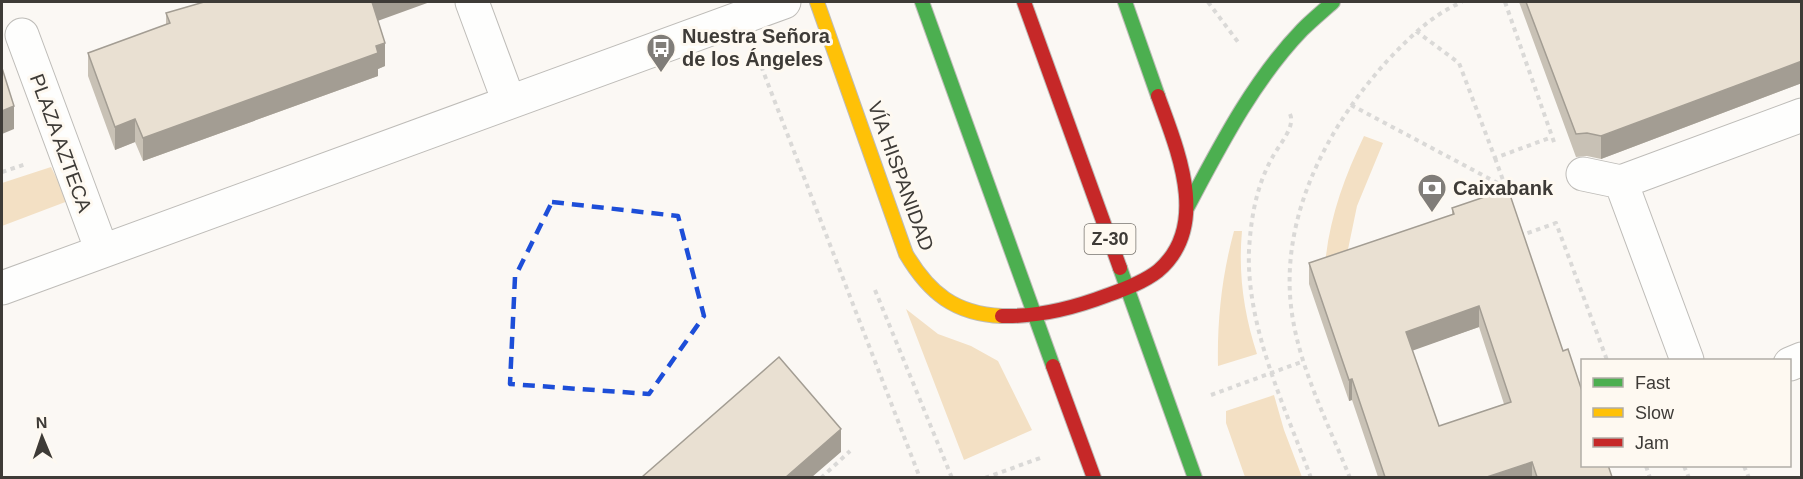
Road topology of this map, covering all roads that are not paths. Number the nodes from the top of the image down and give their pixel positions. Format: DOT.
graph roads {
  1 [pos="472,2"];
  2 [pos="784,2"];
  3 [pos="817,2"];
  4 [pos="922,2"];
  5 [pos="1024,2"];
  6 [pos="1125,2"];
  7 [pos="1333,2"];
  8 [pos="22,35"];
  9 [pos="509,102"];
  10 [pos="1802,115"];
  11 [pos="1583,174"];
  12 [pos="1621,182"];
  13 [pos="1187,208"];
  14 [pos="102,251"];
  15 [pos="1128,287"];
  16 [pos="2,288"];
  17 [pos="1035,316"];
  18 [pos="1687,359"];
  19 [pos="1094,477"];
  20 [pos="1195,477"];
  1 -- 9 [label="street"];
  2 -- 9 [label="street"];
  3 -- 17 [label="main road, VÍA HISPANIDAD"];
  4 -- 17 [label="main road"];
  5 -- 15 [label="main road, Z-30"];
  6 -- 13 [label="main road, VÍA HISPANIDAD"];
  7 -- 13 [label="main road"];
  8 -- 14 [label="street, PLAZA AZTECA"];
  9 -- 14 [label="street"];
  10 -- 12 [label="street"];
  11 -- 12 [label="street"];
  12 -- 18 [label="street"];
  13 -- 15 [label="main road, VÍA HISPANIDAD"];
  14 -- 16 [label="street"];
  15 -- 17 [label="main road, VÍA HISPANIDAD"];
  15 -- 20 [label="main road, Z-30"];
  17 -- 19 [label="main road"];
}
